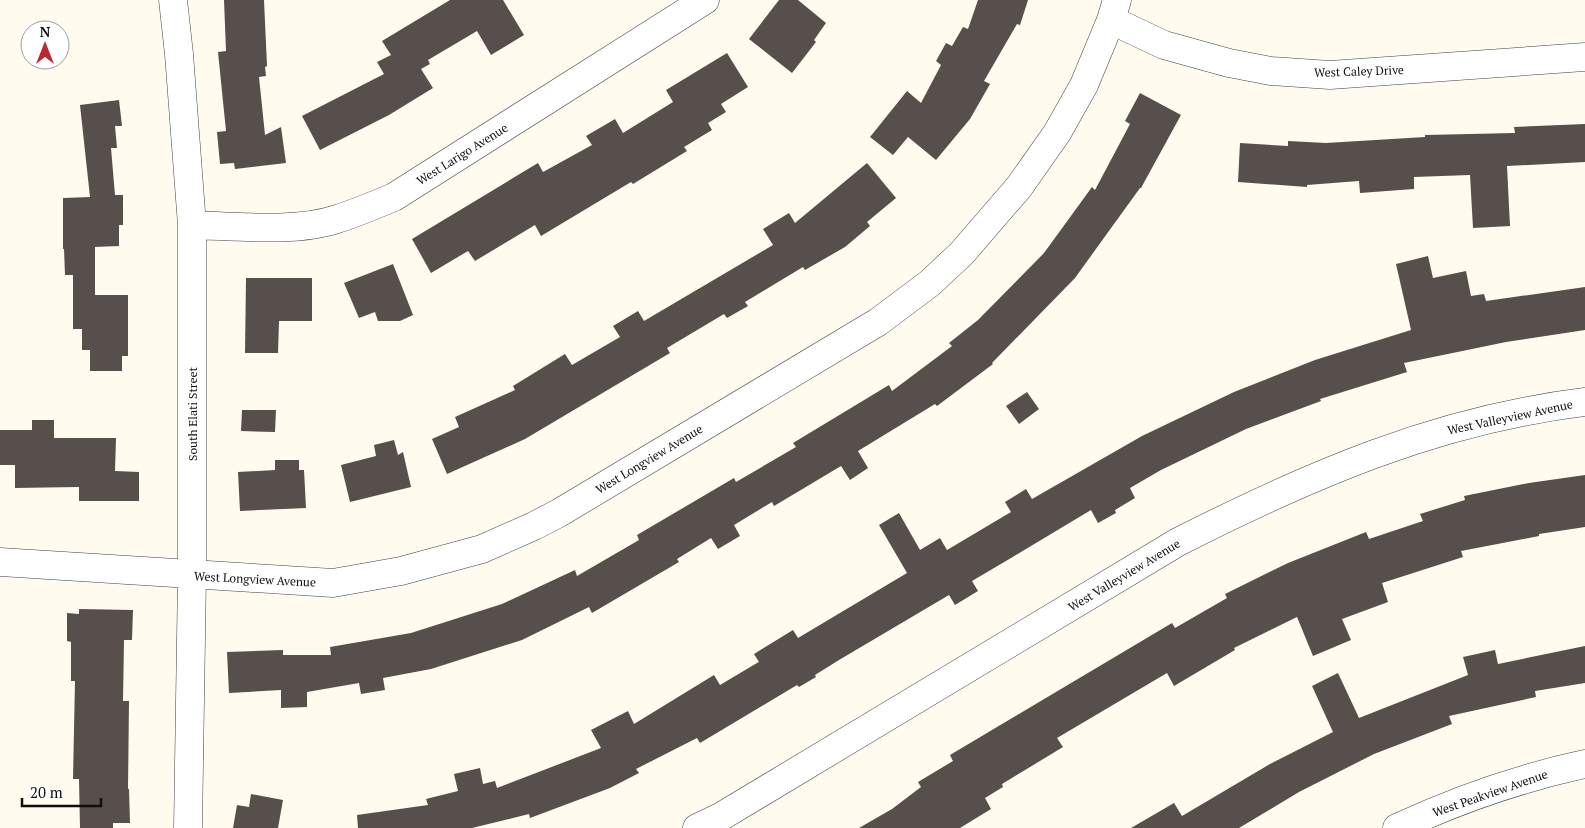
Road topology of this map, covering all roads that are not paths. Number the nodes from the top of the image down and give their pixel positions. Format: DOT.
graph roads {
  1 [pos="173,0"];
  2 [pos="705,0"];
  3 [pos="1114,10"];
  4 [pos="1585,57"];
  5 [pos="192,225"];
  6 [pos="1585,402"];
  7 [pos="0,562"];
  8 [pos="192,575"];
  9 [pos="1585,764"];
  10 [pos="188,828"];
  11 [pos="697,828"];
  12 [pos="1397,828"];
  1 -- 5 [label="street, South Elati Street"];
  2 -- 5 [label="street, West Larigo Avenue"];
  3 -- 4 [label="street, West Caley Drive"];
  3 -- 8 [label="street, West Longview Avenue"];
  5 -- 8 [label="street, South Elati Street"];
  6 -- 11 [label="street, West Valleyview Avenue"];
  7 -- 8 [label="street, West Longview Avenue"];
  8 -- 10 [label="street, South Elati Street"];
  9 -- 12 [label="street, West Peakview Avenue"];
}
